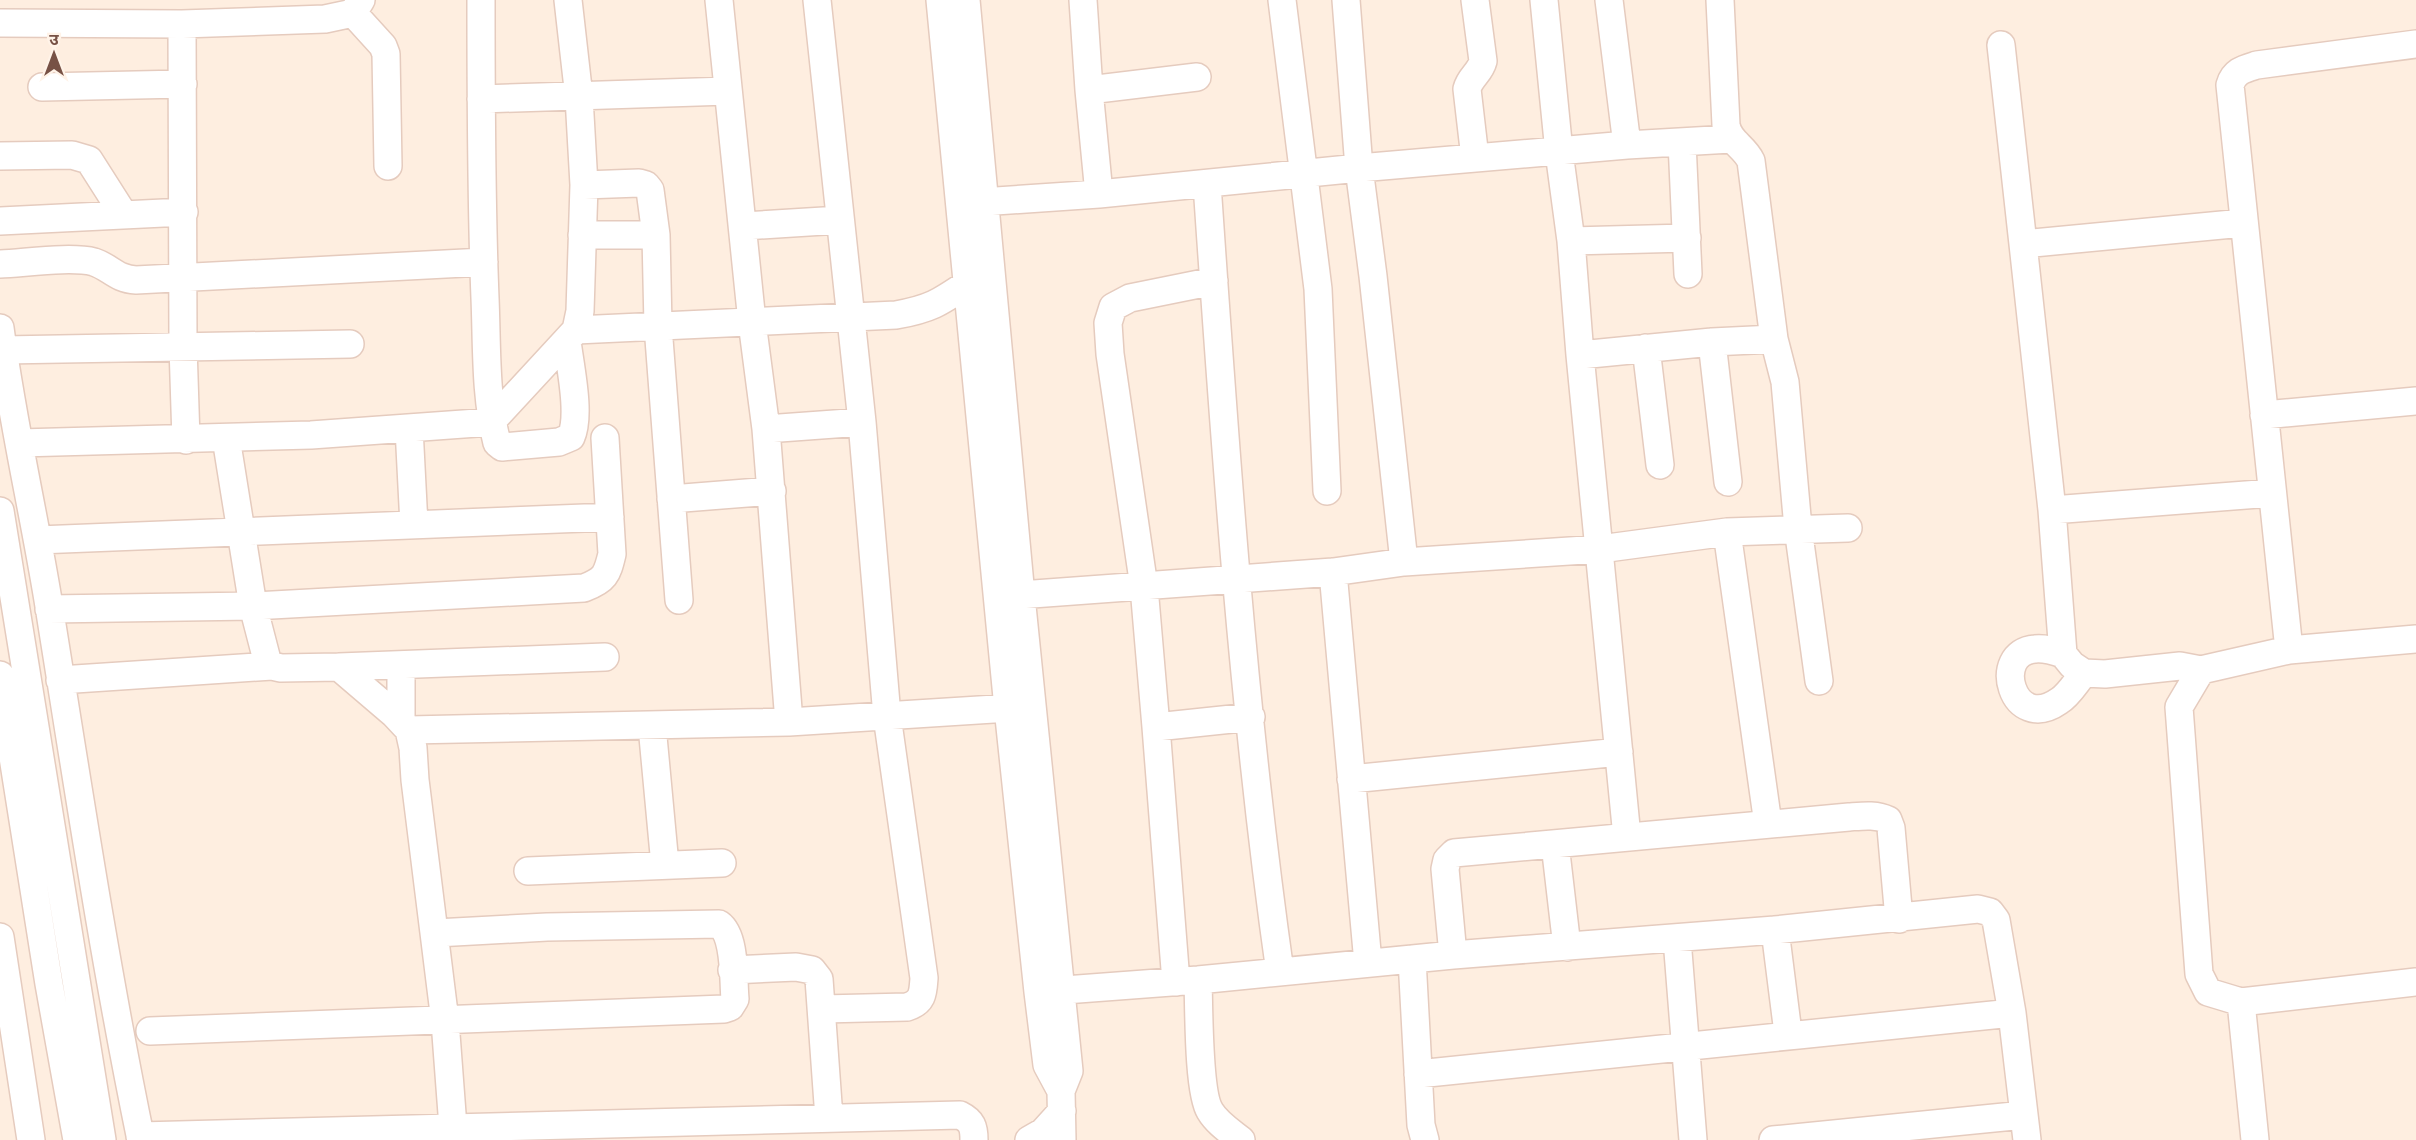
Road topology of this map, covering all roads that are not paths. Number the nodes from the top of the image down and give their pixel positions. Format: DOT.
graph roads {
  1 [pos="481,0"];
  2 [pos="568,0"];
  3 [pos="719,0"];
  4 [pos="817,0"];
  5 [pos="940,0"];
  6 [pos="966,0"];
  7 [pos="1083,0"];
  8 [pos="1282,0"];
  9 [pos="1346,0"];
  10 [pos="1475,0"];
  11 [pos="1544,0"];
  12 [pos="1609,0"];
  13 [pos="1720,0"];
  14 [pos="357,6"];
  15 [pos="0,23"];
  16 [pos="183,24"];
  17 [pos="2416,44"];
  18 [pos="2001,45"];
  19 [pos="1197,77"];
  20 [pos="183,84"];
  21 [pos="42,87"];
  22 [pos="1089,90"];
  23 [pos="728,91"];
  24 [pos="579,97"];
  25 [pos="481,99"];
  26 [pos="1731,139"];
  27 [pos="1682,142"];
  28 [pos="1627,144"];
  29 [pos="1559,152"];
  30 [pos="0,156"];
  31 [pos="1475,158"];
  32 [pos="388,166"];
  33 [pos="1359,168"];
  34 [pos="1304,175"];
  35 [pos="1207,184"];
  36 [pos="584,185"];
  37 [pos="1099,194"];
  38 [pos="972,203"];
  39 [pos="184,212"];
  40 [pos="124,215"];
  41 [pos="840,220"];
  42 [pos="0,221"];
  43 [pos="2243,223"];
  44 [pos="744,226"];
  45 [pos="582,235"];
  46 [pos="656,235"];
  47 [pos="1687,238"];
  48 [pos="1571,241"];
  49 [pos="2023,244"];
  50 [pos="484,262"];
  51 [pos="0,264"];
  52 [pos="1688,274"];
  53 [pos="184,278"];
  54 [pos="1214,281"];
  55 [pos="967,284"];
  56 [pos="850,318"];
  57 [pos="752,322"];
  58 [pos="658,326"];
  59 [pos="572,335"];
  60 [pos="1,339"];
  61 [pos="1774,339"];
  62 [pos="1712,342"];
  63 [pos="350,344"];
  64 [pos="183,346"];
  65 [pos="1646,348"];
  66 [pos="1580,355"];
  67 [pos="2416,401"];
  68 [pos="2264,415"];
  69 [pos="491,422"];
  70 [pos="862,422"];
  71 [pos="11,426"];
  72 [pos="409,428"];
  73 [pos="766,429"];
  74 [pos="226,438"];
  75 [pos="606,438"];
  76 [pos="186,440"];
  77 [pos="1660,465"];
  78 [pos="1728,482"];
  79 [pos="772,491"];
  80 [pos="1327,491"];
  81 [pos="2272,493"];
  82 [pos="671,499"];
  83 [pos="2052,510"];
  84 [pos="0,511"];
  85 [pos="610,517"];
  86 [pos="414,525"];
  87 [pos="1798,528"];
  88 [pos="1848,528"];
  89 [pos="240,531"];
  90 [pos="1727,532"];
  91 [pos="38,540"];
  92 [pos="1600,549"];
  93 [pos="1404,562"];
  94 [pos="1333,572"];
  95 [pos="1237,580"];
  96 [pos="1144,587"];
  97 [pos="1009,596"];
  98 [pos="679,600"];
  99 [pos="253,606"];
  100 [pos="49,609"];
  101 [pos="2416,639"];
  102 [pos="2289,650"];
  103 [pos="2063,654"];
  104 [pos="605,657"];
  105 [pos="12,660"];
  106 [pos="401,665"];
  107 [pos="272,666"];
  108 [pos="339,667"];
  109 [pos="2201,670"];
  110 [pos="2084,673"];
  111 [pos="0,675"];
  112 [pos="60,680"];
  113 [pos="1819,681"];
  114 [pos="1020,707"];
  115 [pos="887,716"];
  116 [pos="1251,717"];
  117 [pos="789,722"];
  118 [pos="405,726"];
  119 [pos="652,726"];
  120 [pos="1156,727"];
  121 [pos="1619,752"];
  122 [pos="1351,779"];
  123 [pos="1768,825"];
  124 [pos="1627,837"];
  125 [pos="1555,844"];
  126 [pos="722,863"];
  127 [pos="665,865"];
  128 [pos="528,871"];
  129 [pos="1899,919"];
  130 [pos="1775,930"];
  131 [pos="435,933"];
  132 [pos="0,938"];
  133 [pos="1677,939"];
  134 [pos="1567,947"];
  135 [pos="1453,955"];
  136 [pos="1412,959"];
  137 [pos="1368,963"];
  138 [pos="732,970"];
  139 [pos="1280,972"];
  140 [pos="1187,981"];
  141 [pos="2416,982"];
  142 [pos="1049,991"];
  143 [pos="2241,1002"];
  144 [pos="823,1009"];
  145 [pos="2012,1013"];
  146 [pos="445,1021"];
  147 [pos="150,1031"];
  148 [pos="1798,1035"];
  149 [pos="1686,1045"];
  150 [pos="10,1072"];
  151 [pos="1418,1074"];
  152 [pos="1061,1101"];
  153 [pos="829,1118"];
  154 [pos="453,1127"];
  155 [pos="2025,1128"];
  156 [pos="1920,1133"];
  157 [pos="140,1138"];
  158 [pos="1814,1138"];
  159 [pos="31,1140"];
  160 [pos="77,1140"];
  161 [pos="102,1140"];
  162 [pos="974,1140"];
  163 [pos="1029,1140"];
  164 [pos="1062,1140"];
  165 [pos="1241,1140"];
  166 [pos="1425,1140"];
  167 [pos="1693,1140"];
  168 [pos="1773,1140"];
  169 [pos="2255,1140"];
  1 -- 25 [label="street"];
  2 -- 24 [label="street"];
  3 -- 23 [label="street"];
  4 -- 41 [label="street"];
  5 -- 38 [label="street"];
  6 -- 38 [label="street"];
  7 -- 22 [label="street"];
  8 -- 34 [label="street"];
  9 -- 33 [label="street"];
  10 -- 31 [label="street"];
  11 -- 29 [label="street"];
  12 -- 28 [label="street"];
  13 -- 26 [label="street"];
  14 -- 16 [label="street"];
  14 -- 32 [label="street"];
  15 -- 16 [label="street"];
  16 -- 20 [label="street"];
  17 -- 43 [label="street"];
  18 -- 49 [label="street"];
  19 -- 22 [label="street"];
  20 -- 21 [label="street"];
  20 -- 39 [label="street"];
  22 -- 37 [label="street"];
  23 -- 24 [label="street"];
  23 -- 44 [label="street"];
  24 -- 25 [label="street"];
  24 -- 36 [label="street"];
  25 -- 50 [label="street"];
  26 -- 27 [label="street"];
  26 -- 61 [label="street"];
  27 -- 28 [label="street"];
  27 -- 47 [label="street"];
  28 -- 29 [label="street"];
  29 -- 31 [label="street"];
  29 -- 48 [label="street"];
  30 -- 40 [label="street"];
  31 -- 33 [label="street"];
  33 -- 34 [label="street"];
  33 -- 93 [label="street"];
  34 -- 35 [label="street"];
  34 -- 80 [label="street"];
  35 -- 37 [label="street"];
  35 -- 54 [label="street"];
  36 -- 45 [label="street"];
  36 -- 46 [label="street"];
  37 -- 38 [label="street"];
  38 -- 55 [label="street"];
  38 -- 97 [label="street"];
  39 -- 40 [label="street"];
  39 -- 53 [label="street"];
  40 -- 42 [label="street"];
  41 -- 44 [label="street"];
  41 -- 56 [label="street"];
  43 -- 49 [label="street"];
  43 -- 68 [label="street"];
  44 -- 57 [label="street"];
  45 -- 46 [label="street"];
  45 -- 59 [label="street"];
  46 -- 58 [label="street"];
  47 -- 48 [label="street"];
  47 -- 52 [label="street"];
  48 -- 66 [label="street"];
  49 -- 83 [label="street"];
  50 -- 53 [label="street"];
  50 -- 69 [label="street"];
  51 -- 53 [label="street"];
  53 -- 64 [label="street"];
  54 -- 95 [label="street"];
  54 -- 96 [label="street"];
  55 -- 56 [label="street"];
  55 -- 97 [label="street"];
  56 -- 57 [label="street"];
  56 -- 70 [label="street"];
  57 -- 58 [label="street"];
  57 -- 73 [label="street"];
  58 -- 59 [label="street"];
  58 -- 82 [label="street"];
  59 -- 69 [label="street"];
  59 -- 69 [label="street"];
  60 -- 64 [label="street"];
  60 -- 71 [label="street"];
  61 -- 62 [label="street"];
  61 -- 87 [label="street"];
  62 -- 65 [label="street"];
  62 -- 78 [label="street"];
  63 -- 64 [label="street"];
  64 -- 76 [label="street"];
  65 -- 66 [label="street"];
  65 -- 77 [label="street"];
  66 -- 92 [label="street"];
  67 -- 68 [label="street"];
  68 -- 81 [label="street"];
  69 -- 72 [label="street"];
  70 -- 73 [label="street"];
  70 -- 115 [label="street"];
  71 -- 76 [label="street"];
  71 -- 91 [label="street"];
  72 -- 74 [label="street"];
  72 -- 86 [label="street"];
  73 -- 79 [label="street"];
  74 -- 76 [label="street"];
  74 -- 89 [label="street"];
  75 -- 85 [label="street"];
  79 -- 82 [label="street"];
  79 -- 117 [label="street"];
  81 -- 83 [label="street"];
  81 -- 102 [label="street"];
  82 -- 98 [label="street"];
  83 -- 103 [label="street"];
  84 -- 105 [label="street"];
  85 -- 86 [label="street"];
  85 -- 99 [label="street"];
  86 -- 89 [label="street"];
  87 -- 88 [label="street"];
  87 -- 90 [label="street"];
  87 -- 113 [label="street"];
  89 -- 91 [label="street"];
  89 -- 99 [label="street"];
  90 -- 92 [label="street"];
  90 -- 123 [label="street"];
  91 -- 100 [label="street"];
  92 -- 93 [label="street"];
  92 -- 121 [label="street"];
  93 -- 94 [label="street"];
  94 -- 95 [label="street"];
  94 -- 122 [label="street"];
  95 -- 96 [label="street"];
  95 -- 116 [label="street"];
  96 -- 97 [label="street"];
  96 -- 120 [label="street"];
  97 -- 114 [label="street"];
  99 -- 100 [label="street"];
  99 -- 107 [label="street"];
  100 -- 112 [label="street"];
  101 -- 102 [label="street"];
  102 -- 109 [label="street"];
  103 -- 110 [label="street"];
  103 -- 110 [label="street"];
  104 -- 106 [label="street"];
  105 -- 161 [label="street"];
  106 -- 108 [label="street"];
  106 -- 118 [label="street"];
  107 -- 108 [label="street"];
  107 -- 112 [label="street"];
  108 -- 118 [label="street"];
  109 -- 110 [label="street"];
  109 -- 143 [label="street"];
  111 -- 160 [label="street"];
  112 -- 157 [label="street"];
  114 -- 115 [label="street"];
  114 -- 142 [label="street"];
  115 -- 117 [label="street"];
  115 -- 144 [label="street"];
  116 -- 120 [label="street"];
  116 -- 139 [label="street"];
  117 -- 119 [label="street"];
  118 -- 119 [label="street"];
  118 -- 131 [label="street"];
  119 -- 127 [label="street"];
  120 -- 140 [label="street"];
  121 -- 122 [label="street"];
  121 -- 124 [label="street"];
  122 -- 137 [label="street"];
  123 -- 124 [label="street"];
  123 -- 129 [label="street"];
  124 -- 125 [label="street"];
  125 -- 134 [label="street"];
  125 -- 135 [label="street"];
  126 -- 127 [label="street"];
  127 -- 128 [label="street"];
  129 -- 130 [label="street"];
  129 -- 145 [label="street"];
  130 -- 133 [label="street"];
  130 -- 148 [label="street"];
  131 -- 138 [label="street"];
  131 -- 146 [label="street"];
  132 -- 150 [label="street"];
  133 -- 134 [label="street"];
  133 -- 149 [label="street"];
  134 -- 135 [label="street"];
  135 -- 136 [label="street"];
  136 -- 137 [label="street"];
  136 -- 151 [label="street"];
  137 -- 139 [label="street"];
  138 -- 144 [label="street"];
  138 -- 146 [label="street"];
  139 -- 140 [label="street"];
  140 -- 142 [label="street"];
  140 -- 165 [label="street"];
  141 -- 143 [label="street"];
  142 -- 152 [label="street"];
  143 -- 169 [label="street"];
  144 -- 153 [label="street"];
  145 -- 148 [label="street"];
  145 -- 155 [label="street"];
  146 -- 147 [label="street"];
  146 -- 154 [label="street"];
  148 -- 149 [label="street"];
  149 -- 151 [label="street"];
  149 -- 167 [label="street"];
  150 -- 159 [label="street"];
  151 -- 166 [label="street"];
  152 -- 163 [label="street"];
  152 -- 164 [label="street"];
  153 -- 154 [label="street"];
  153 -- 162 [label="street"];
  154 -- 157 [label="street"];
  155 -- 156 [label="street"];
  156 -- 158 [label="street"];
  158 -- 168 [label="street"];
}
